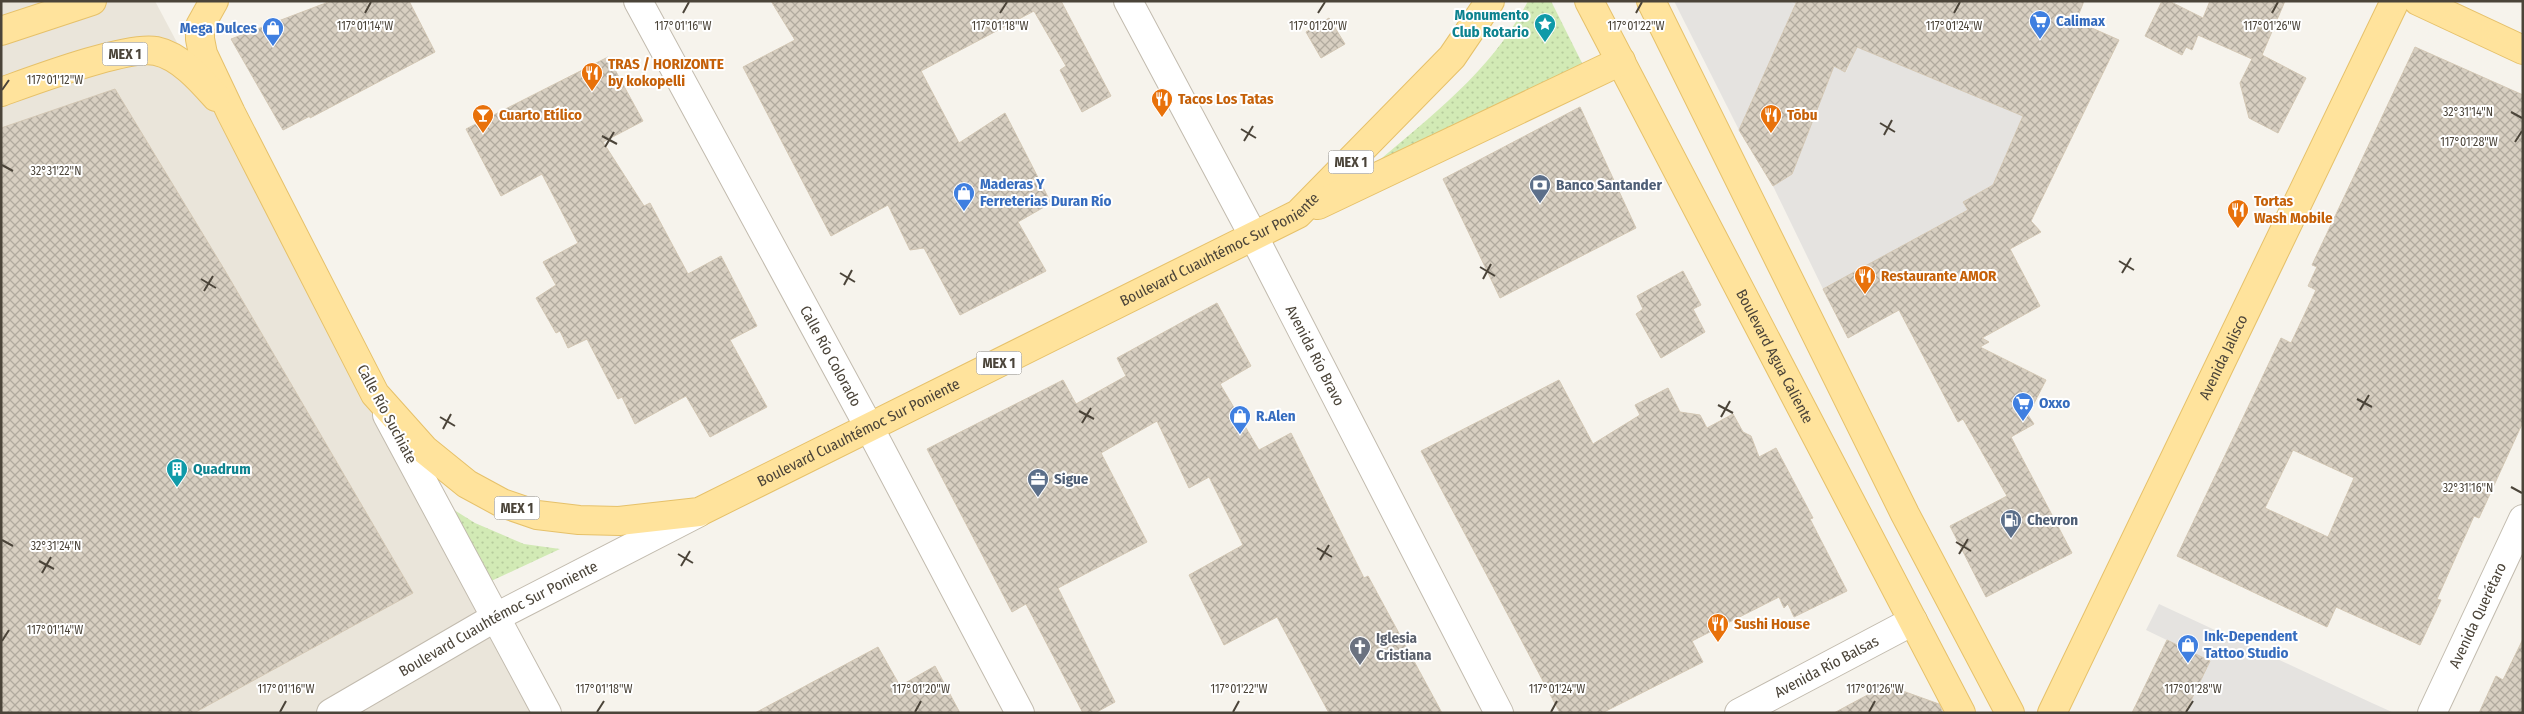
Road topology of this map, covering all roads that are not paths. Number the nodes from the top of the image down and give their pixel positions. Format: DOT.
graph roads {
  1 [pos="92,1"];
  2 [pos="214,1"];
  3 [pos="638,1"];
  4 [pos="1128,1"];
  5 [pos="1490,1"];
  6 [pos="1589,1"];
  7 [pos="1651,1"];
  8 [pos="2395,1"];
  9 [pos="2418,1"];
  10 [pos="1,31"];
  11 [pos="2523,50"];
  12 [pos="1621,61"];
  13 [pos="1,92"];
  14 [pos="231,113"];
  15 [pos="1298,214"];
  16 [pos="1254,237"];
  17 [pos="375,394"];
  18 [pos="869,427"];
  19 [pos="699,512"];
  20 [pos="2523,519"];
  21 [pos="496,617"];
  22 [pos="1913,621"];
  23 [pos="331,713"];
  24 [pos="547,713"];
  25 [pos="1020,713"];
  26 [pos="1499,713"];
  27 [pos="1739,713"];
  28 [pos="1961,713"];
  29 [pos="2010,713"];
  30 [pos="2052,713"];
  31 [pos="2432,713"];
  1 -- 10 [label="main road"];
  2 -- 14 [label="main road"];
  3 -- 18 [label="street, Calle Río Colorado"];
  4 -- 16 [label="street, Avenida Río Bravo"];
  5 -- 15 [label="main road, Boulevard Cuauhtémoc Sur Poniente / MEX 1"];
  6 -- 12 [label="main road, Boulevard Agua Caliente"];
  7 -- 29 [label="main road"];
  8 -- 30 [label="main road, Avenida Jalisco"];
  9 -- 11 [label="main road"];
  12 -- 15 [label="main road"];
  12 -- 22 [label="main road, Boulevard Agua Caliente"];
  13 -- 14 [label="main road, MEX 1"];
  14 -- 17 [label="main road, Calle Río Suchiate / MEX 1"];
  15 -- 16 [label="main road, Boulevard Cuauhtémoc Sur Poniente / MEX 1"];
  16 -- 18 [label="main road, Boulevard Cuauhtémoc Sur Poniente / MEX 1"];
  16 -- 26 [label="street, Avenida Río Bravo"];
  17 -- 19 [label="main road, MEX 1"];
  17 -- 21 [label="street, Calle Río Suchiate"];
  18 -- 19 [label="main road, Boulevard Cuauhtémoc Sur Poniente / MEX 1"];
  18 -- 25 [label="street, Calle Río Colorado"];
  19 -- 21 [label="street, Boulevard Cuauhtémoc Sur Poniente"];
  20 -- 31 [label="street, Avenida Querétaro"];
  21 -- 23 [label="street, Boulevard Cuauhtémoc Sur Poniente"];
  21 -- 24 [label="street, Calle Río Suchiate"];
  22 -- 27 [label="street, Avenida Río Balsas"];
  22 -- 28 [label="main road, Boulevard Agua Caliente"];
}
